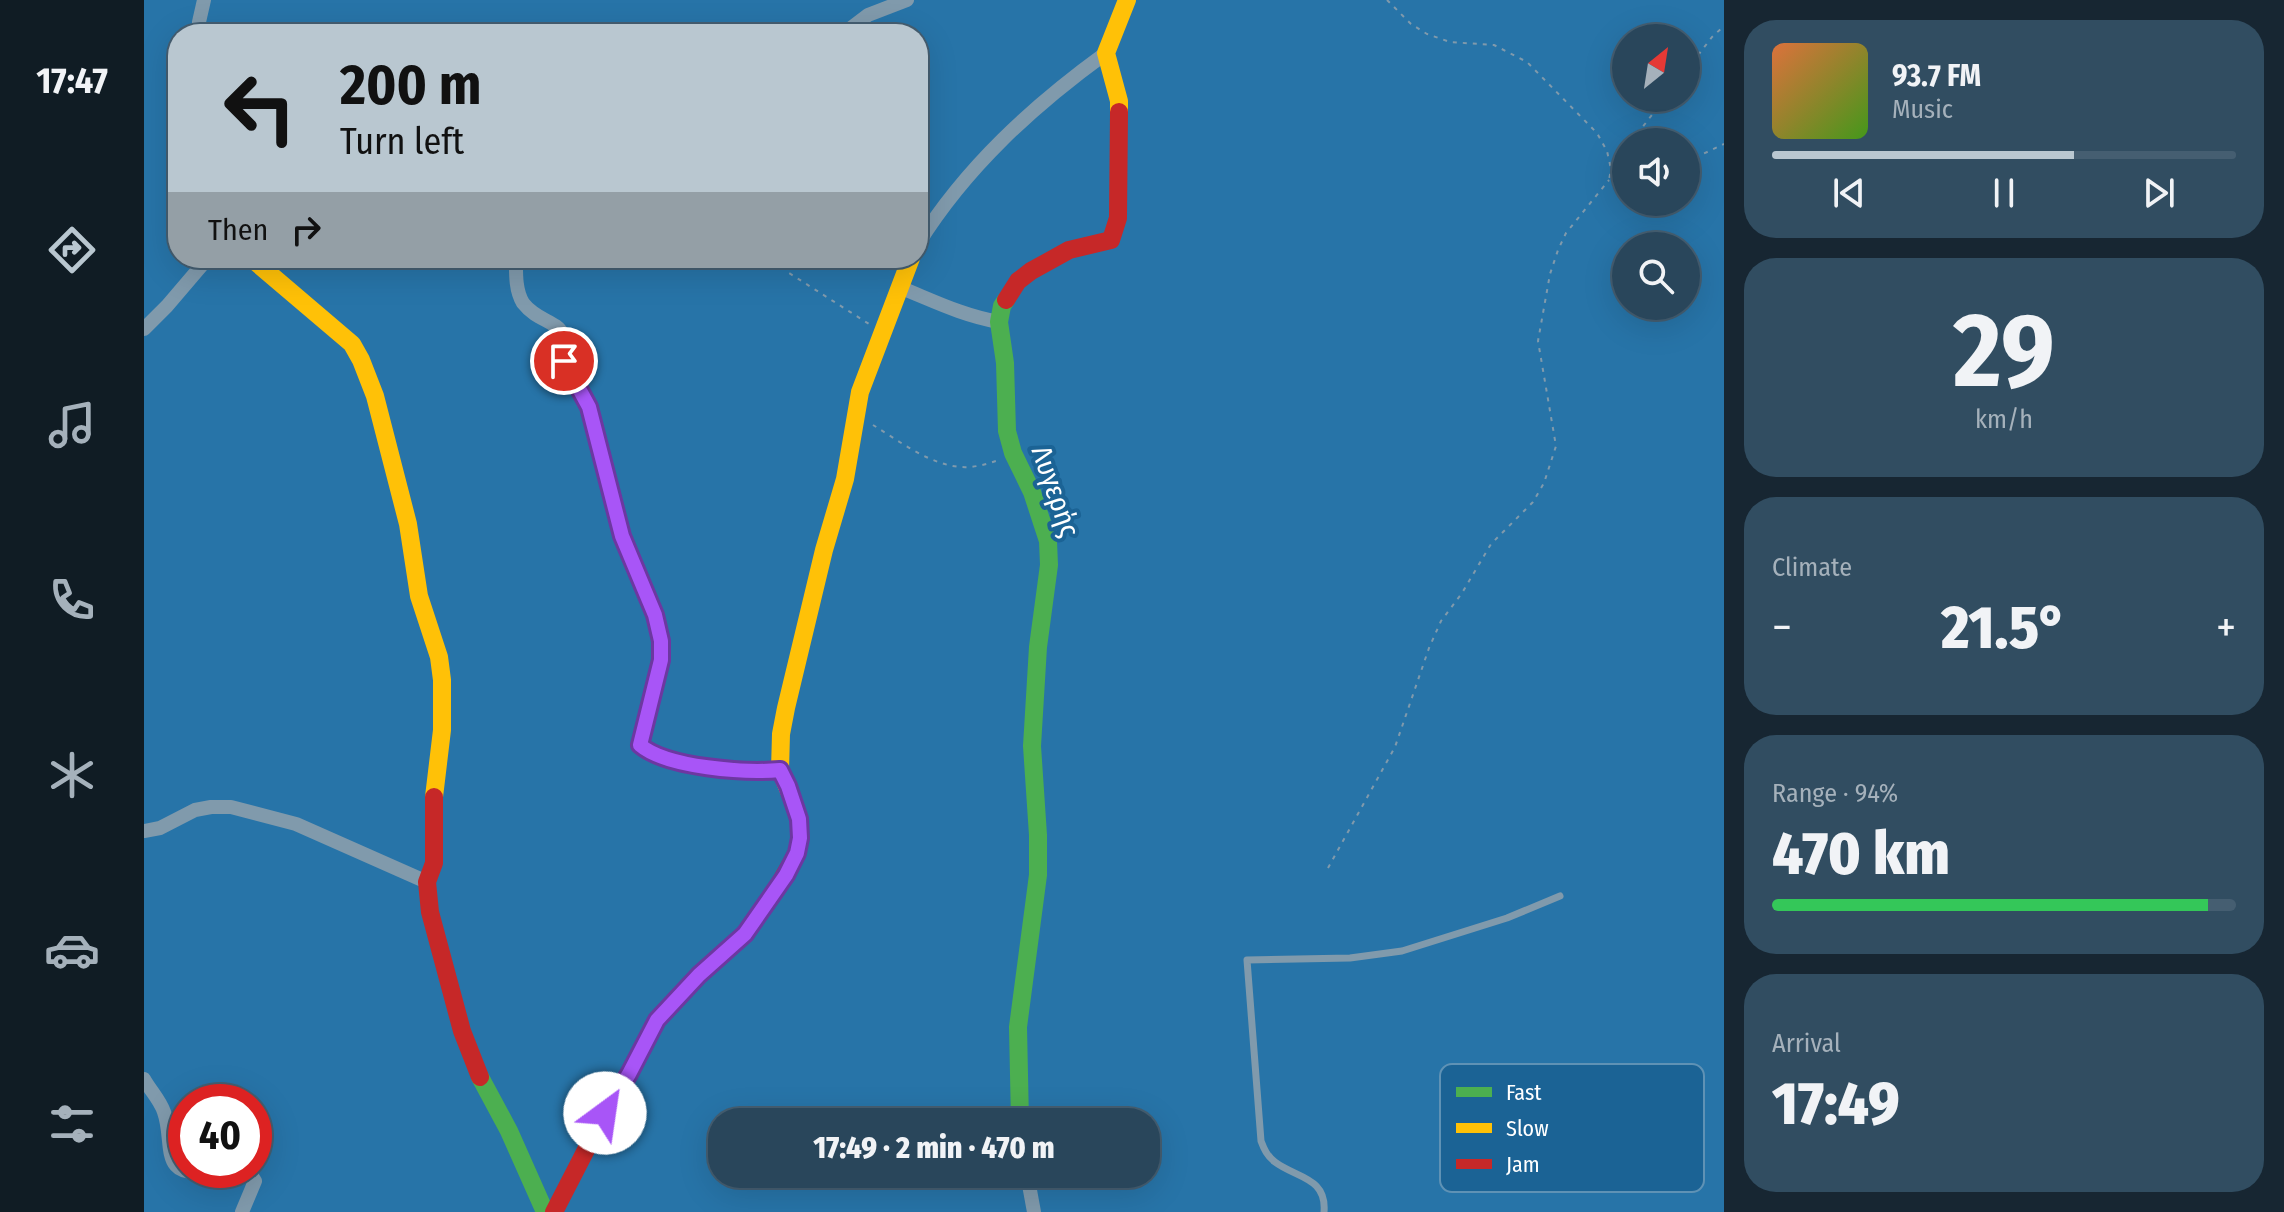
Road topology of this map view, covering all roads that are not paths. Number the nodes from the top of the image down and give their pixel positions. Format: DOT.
graph roads {
  1 [pos="204,0"];
  2 [pos="907,0"];
  3 [pos="1127,0"];
  4 [pos="199,24"];
  5 [pos="856,24"];
  6 [pos="1106,53"];
  7 [pos="928,229"];
  8 [pos="199,268"];
  9 [pos="263,268"];
  10 [pos="516,268"];
  11 [pos="907,268"];
  12 [pos="899,287"];
  13 [pos="999,322"];
  14 [pos="144,329"];
  15 [pos="780,770"];
  16 [pos="144,831"];
  17 [pos="427,882"];
  18 [pos="1560,896"];
  19 [pos="144,1079"];
  20 [pos="1020,1108"];
  21 [pos="168,1140"];
  22 [pos="252,1188"];
  23 [pos="1030,1188"];
  24 [pos="242,1212"];
  25 [pos="545,1212"];
  26 [pos="554,1212"];
  27 [pos="1034,1212"];
  28 [pos="1324,1212"];
  1 -- 4 [label="street"];
  2 -- 5 [label="street"];
  3 -- 6 [label="street"];
  6 -- 7 [label="street"];
  6 -- 13 [label="street"];
  8 -- 14 [label="street"];
  9 -- 17 [label="street"];
  10 -- 15 [label="street"];
  11 -- 12 [label="street"];
  12 -- 13 [label="street"];
  12 -- 15 [label="street"];
  13 -- 20 [label="street, Λυγερής"];
  15 -- 26 [label="street"];
  16 -- 17 [label="street"];
  17 -- 25 [label="street"];
  18 -- 28 [label="lane"];
  19 -- 21 [label="street"];
  22 -- 24 [label="street"];
  23 -- 27 [label="street"];
}
